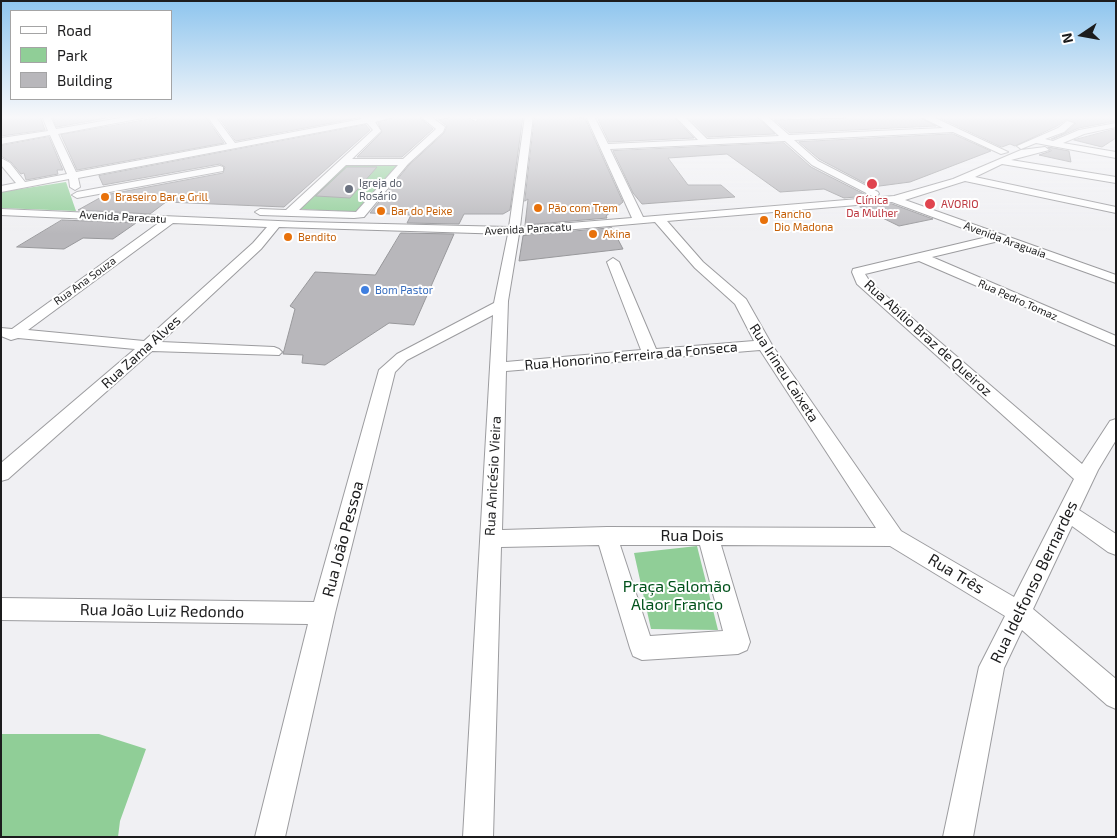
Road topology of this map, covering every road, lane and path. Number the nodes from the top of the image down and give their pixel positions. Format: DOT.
graph roads {
  1 [pos="63,155"];
  2 [pos="186,155"];
  3 [pos="353,155"];
  4 [pos="413,155"];
  5 [pos="524,155"];
  6 [pos="607,155"];
  7 [pos="806,155"];
  8 [pos="1007,155"];
  9 [pos="1095,155"];
  10 [pos="1003,156"];
  11 [pos="1116,160"];
  12 [pos="1,162"];
  13 [pos="346,162"];
  14 [pos="405,162"];
  15 [pos="220,169"];
  16 [pos="73,177"];
  17 [pos="964,178"];
  18 [pos="1116,180"];
  19 [pos="22,185"];
  20 [pos="1,189"];
  21 [pos="874,194"];
  22 [pos="894,200"];
  23 [pos="79,205"];
  24 [pos="1116,210"];
  25 [pos="634,211"];
  26 [pos="1,212"];
  27 [pos="289,213"];
  28 [pos="360,215"];
  29 [pos="170,220"];
  30 [pos="660,221"];
  31 [pos="640,222"];
  32 [pos="276,224"];
  33 [pos="515,225"];
  34 [pos="997,238"];
  35 [pos="921,257"];
  36 [pos="613,262"];
  37 [pos="1116,279"];
  38 [pos="501,305"];
  39 [pos="8,333"];
  40 [pos="1116,342"];
  41 [pos="1,344"];
  42 [pos="764,345"];
  43 [pos="148,346"];
  44 [pos="274,352"];
  45 [pos="651,355"];
  46 [pos="498,367"];
  47 [pos="1116,426"];
  48 [pos="1,474"];
  49 [pos="1085,478"];
  50 [pos="1068,513"];
  51 [pos="607,536"];
  52 [pos="708,536"];
  53 [pos="893,537"];
  54 [pos="491,539"];
  55 [pos="1116,546"];
  56 [pos="1,609"];
  57 [pos="1020,612"];
  58 [pos="323,613"];
  59 [pos="1116,696"];
  60 [pos="270,837"];
  61 [pos="478,837"];
  62 [pos="958,837"];
  1 -- 16 [label="street"];
  2 -- 16 [label="street"];
  3 -- 13 [label="street"];
  4 -- 14 [label="street"];
  5 -- 33 [label="street, Rua Anicésio Vieira"];
  6 -- 25 [label="street"];
  7 -- 21 [label="street"];
  8 -- 10 [label="street, Avenida Paracatu"];
  9 -- 11 [label="street"];
  10 -- 17 [label="street, Avenida Paracatu"];
  10 -- 18 [label="street"];
  10 -- 21 [label="street, Avenida Paracatu"];
  12 -- 19 [label="street"];
  13 -- 14 [label="street"];
  13 -- 27 [label="street"];
  14 -- 28 [label="street"];
  15 -- 23 [label="street"];
  16 -- 19 [label="street"];
  16 -- 23 [label="street"];
  17 -- 22 [label="street, Avenida Paracatu"];
  17 -- 24 [label="street"];
  19 -- 20 [label="street"];
  21 -- 25 [label="street, Avenida Paracatu"];
  22 -- 30 [label="street, Avenida Paracatu"];
  22 -- 34 [label="street, Avenida Araguaia"];
  23 -- 26 [label="street, Avenida Paracatu"];
  23 -- 27 [label="street, Avenida Paracatu"];
  23 -- 29 [label="street, Avenida Paracatu"];
  25 -- 31 [label="street"];
  25 -- 33 [label="street, Avenida Paracatu"];
  27 -- 28 [label="street, Avenida Paracatu"];
  28 -- 33 [label="street, Avenida Paracatu"];
  29 -- 32 [label="street, Avenida Paracatu"];
  29 -- 39 [label="street, Rua Ana Souza"];
  30 -- 31 [label="street, Avenida Paracatu"];
  30 -- 42 [label="street, Rua Irineu Caixeta"];
  31 -- 33 [label="street, Avenida Paracatu"];
  32 -- 33 [label="street, Avenida Paracatu"];
  32 -- 43 [label="street, Rua Zama Alves"];
  33 -- 38 [label="street, Rua Anicésio Vieira"];
  34 -- 35 [label="street, Rua Abílio Braz de Queiroz"];
  34 -- 37 [label="street, Avenida Araguaia"];
  35 -- 40 [label="street, Rua Pedro Tomaz"];
  35 -- 49 [label="street, Rua Abílio Braz de Queiroz"];
  36 -- 45 [label="street"];
  38 -- 46 [label="street, Rua Anicésio Vieira"];
  38 -- 58 [label="street, Rua João Pessoa"];
  39 -- 41 [label="street, Rua Ana Souza"];
  39 -- 43 [label="street"];
  42 -- 45 [label="street, Rua Honorino Ferreira da Fonseca"];
  42 -- 53 [label="street, Rua Irineu Caixeta"];
  43 -- 44 [label="street"];
  43 -- 48 [label="street, Rua Zama Alves"];
  45 -- 46 [label="street, Rua Honorino Ferreira da Fonseca"];
  46 -- 54 [label="street, Rua Anicésio Vieira"];
  47 -- 49 [label="street, Rua Idelfonso Bernardes"];
  49 -- 50 [label="street, Rua Idelfonso Bernardes"];
  50 -- 55 [label="street"];
  50 -- 57 [label="street, Rua Idelfonso Bernardes"];
  51 -- 52 [label="street, Rua Dois"];
  51 -- 52 [label="street"];
  51 -- 54 [label="street, Rua Dois"];
  52 -- 53 [label="street, Rua Dois"];
  53 -- 57 [label="street, Rua Três"];
  54 -- 61 [label="street, Rua Anicésio Vieira"];
  56 -- 58 [label="street, Rua João Luiz Redondo"];
  57 -- 59 [label="street, Rua Três"];
  57 -- 62 [label="street, Rua Idelfonso Bernardes"];
  58 -- 60 [label="street, Rua João Pessoa"];
}
